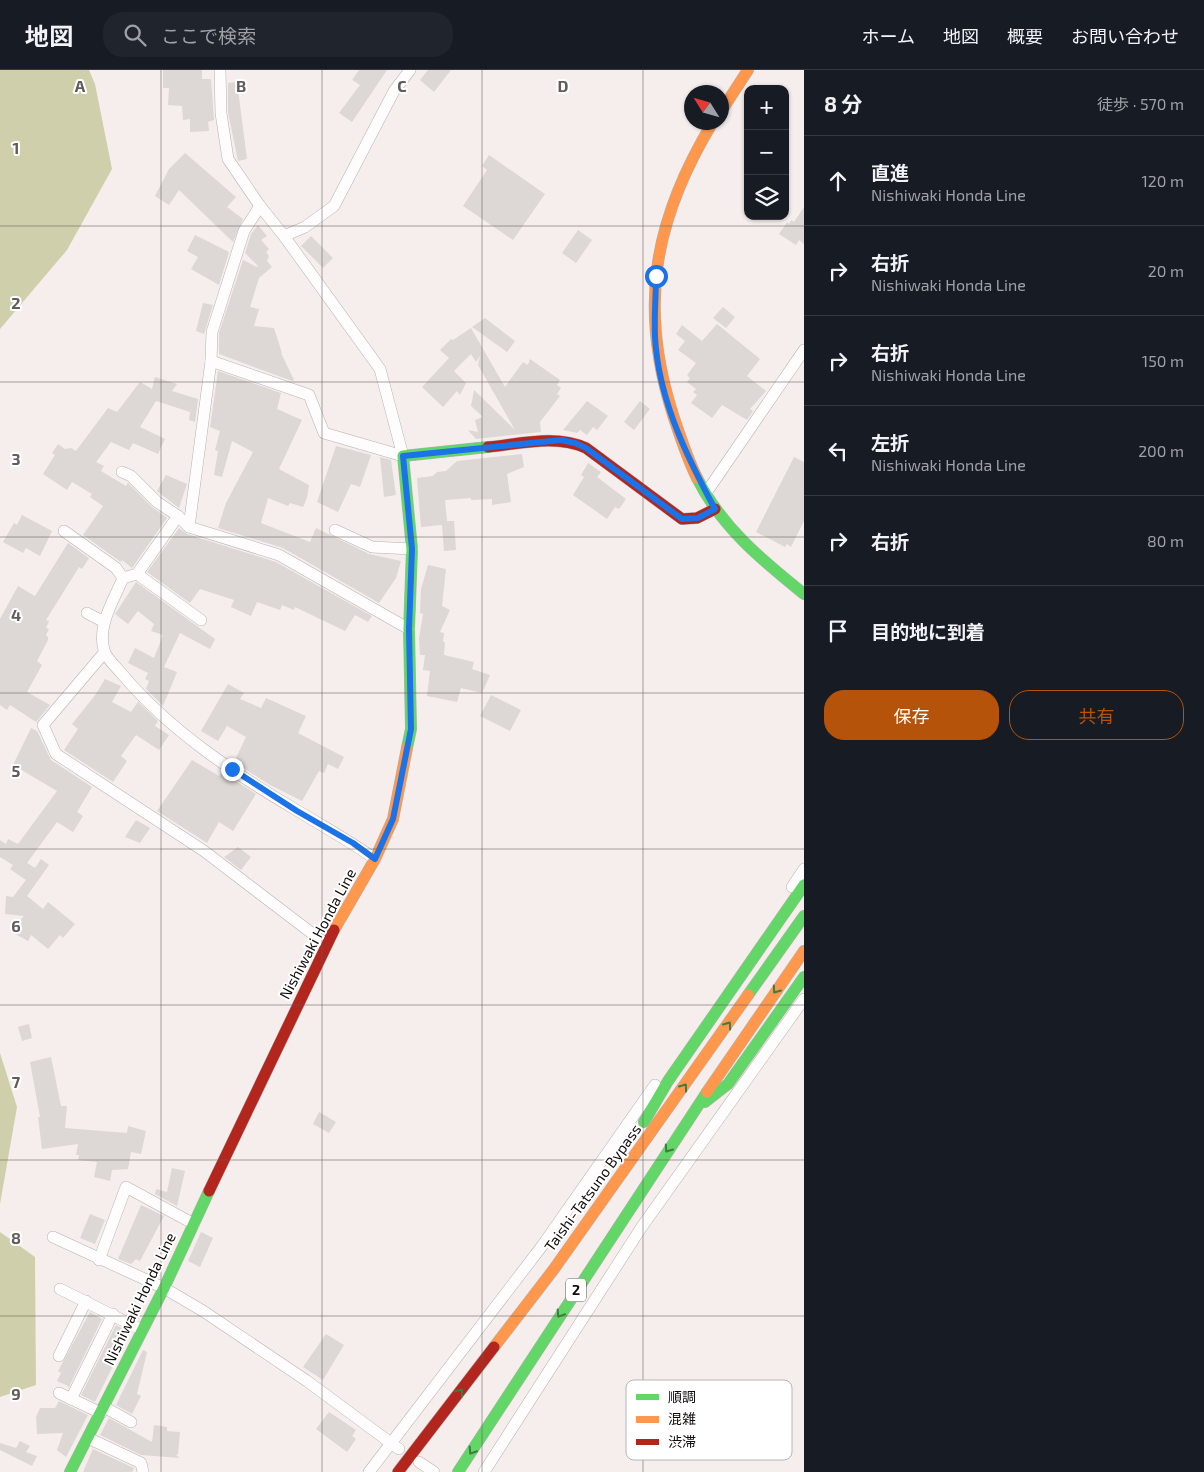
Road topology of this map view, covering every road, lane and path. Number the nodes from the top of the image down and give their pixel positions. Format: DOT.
graph roads {
  1 [pos="220,70"];
  2 [pos="410,70"];
  3 [pos="748,70"];
  4 [pos="729,99"];
  5 [pos="708,130"];
  6 [pos="260,206"];
  7 [pos="284,236"];
  8 [pos="804,350"];
  9 [pos="211,361"];
  10 [pos="403,456"];
  11 [pos="122,472"];
  12 [pos="706,493"];
  13 [pos="715,509"];
  14 [pos="178,516"];
  15 [pos="189,528"];
  16 [pos="335,530"];
  17 [pos="64,531"];
  18 [pos="412,549"];
  19 [pos="136,574"];
  20 [pos="124,578"];
  21 [pos="804,594"];
  22 [pos="87,613"];
  23 [pos="201,620"];
  24 [pos="104,622"];
  25 [pos="409,629"];
  26 [pos="104,653"];
  27 [pos="375,859"];
  28 [pos="804,869"];
  29 [pos="804,885"];
  30 [pos="804,916"];
  31 [pos="326,944"];
  32 [pos="804,951"];
  33 [pos="804,977"];
  34 [pos="804,999"];
  35 [pos="696,1109"];
  36 [pos="194,1224"];
  37 [pos="54,1237"];
  38 [pos="99,1260"];
  39 [pos="554,1269"];
  40 [pos="60,1288"];
  41 [pos="164,1288"];
  42 [pos="86,1301"];
  43 [pos="113,1314"];
  44 [pos="142,1330"];
  45 [pos="60,1356"];
  46 [pos="59,1393"];
  47 [pos="71,1399"];
  48 [pos="102,1410"];
  49 [pos="131,1422"];
  50 [pos="88,1438"];
  51 [pos="396,1447"];
  52 [pos="419,1462"];
  53 [pos="70,1472"];
  54 [pos="143,1472"];
  55 [pos="370,1472"];
  56 [pos="398,1472"];
  57 [pos="434,1472"];
  58 [pos="458,1472"];
  59 [pos="484,1472"];
  1 -- 6 [label="street"];
  2 -- 7 [label="street"];
  3 -- 4 [label="main road"];
  5 -- 12 [label="main road"];
  6 -- 7 [label="street"];
  6 -- 9 [label="street"];
  7 -- 10 [label="street"];
  8 -- 12 [label="street"];
  9 -- 10 [label="street"];
  9 -- 15 [label="street"];
  10 -- 13 [label="main road"];
  10 -- 18 [label="main road, Nishiwaki Honda Line"];
  11 -- 14 [label="street"];
  12 -- 13 [label="main road"];
  13 -- 21 [label="main road"];
  14 -- 15 [label="street"];
  14 -- 19 [label="street"];
  15 -- 25 [label="street"];
  16 -- 18 [label="street"];
  17 -- 20 [label="street"];
  18 -- 25 [label="main road, Nishiwaki Honda Line"];
  19 -- 20 [label="street"];
  19 -- 23 [label="street"];
  20 -- 24 [label="street"];
  22 -- 24 [label="street"];
  24 -- 26 [label="street"];
  25 -- 27 [label="main road, Nishiwaki Honda Line"];
  26 -- 27 [label="street"];
  26 -- 31 [label="street"];
  27 -- 31 [label="main road, Nishiwaki Honda Line"];
  28 -- 51 [label="street"];
  29 -- 39 [label="main road"];
  39 -- 30 [label="main road, Taishi-Tatsuno Bypass / 2, one-way"];
  31 -- 36 [label="main road, Nishiwaki Honda Line"];
  32 -- 35 [label="main road, 2, one-way"];
  33 -- 35 [label="main road"];
  34 -- 59 [label="street"];
  35 -- 58 [label="main road, 2, one-way"];
  36 -- 38 [label="street"];
  36 -- 41 [label="main road, Nishiwaki Honda Line"];
  37 -- 38 [label="street"];
  38 -- 41 [label="street"];
  56 -- 39 [label="main road, Taishi-Tatsuno Bypass / 2, one-way"];
  40 -- 42 [label="street"];
  41 -- 44 [label="main road, Nishiwaki Honda Line"];
  41 -- 51 [label="street"];
  42 -- 43 [label="street"];
  42 -- 45 [label="street"];
  43 -- 44 [label="street"];
  43 -- 47 [label="street"];
  44 -- 48 [label="main road, Nishiwaki Honda Line"];
  46 -- 47 [label="street"];
  47 -- 48 [label="street"];
  48 -- 49 [label="street"];
  48 -- 50 [label="main road, Nishiwaki Honda Line"];
  50 -- 53 [label="main road, Nishiwaki Honda Line"];
  50 -- 54 [label="street"];
  51 -- 55 [label="street"];
  52 -- 57 [label="street"];
}
